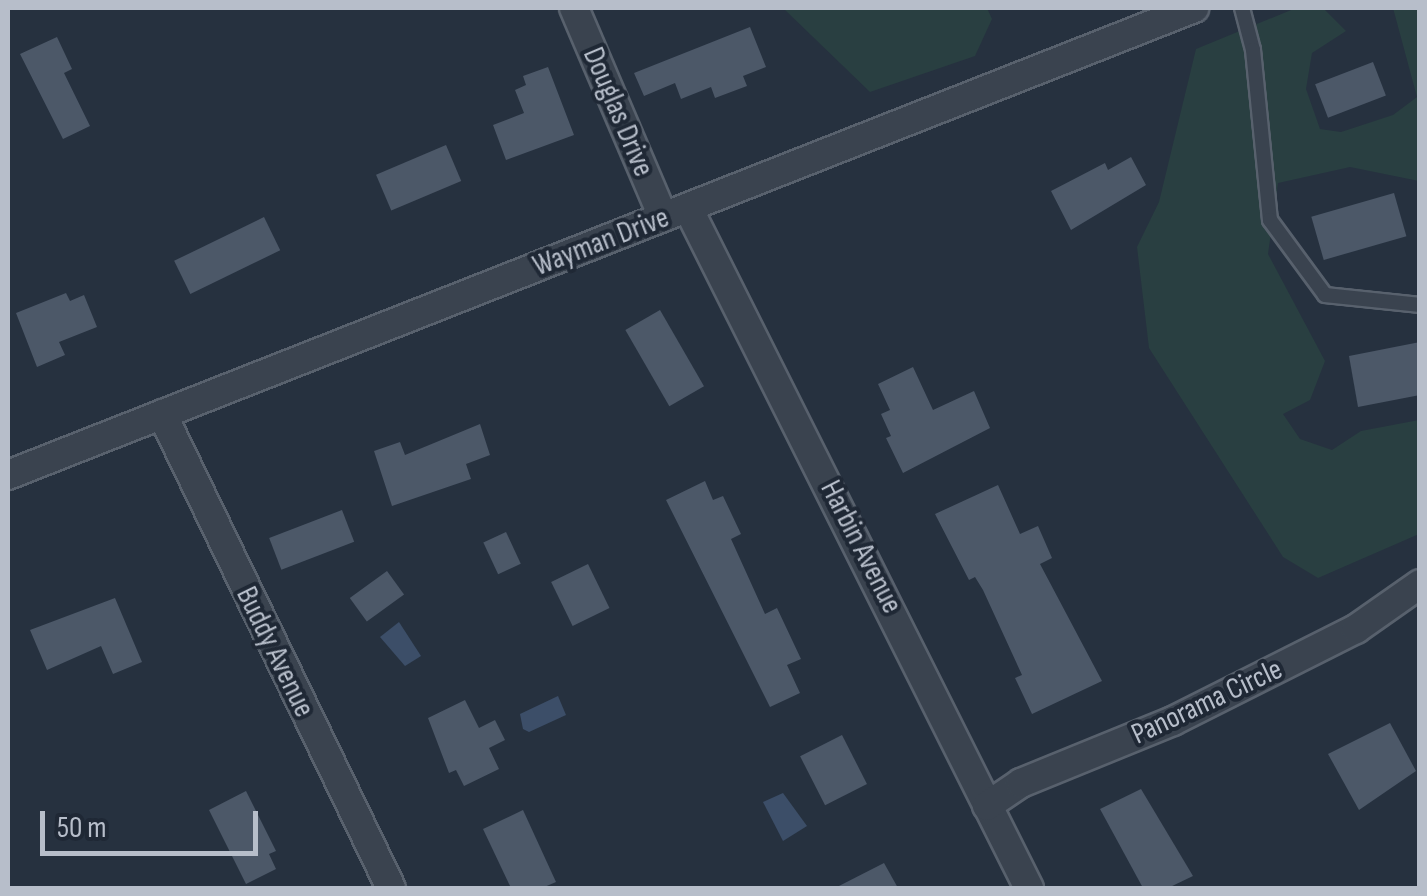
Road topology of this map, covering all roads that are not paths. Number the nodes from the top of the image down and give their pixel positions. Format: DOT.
graph roads {
  1 [pos="574,8"];
  2 [pos="1194,8"];
  3 [pos="1242,8"];
  4 [pos="675,212"];
  5 [pos="1420,306"];
  6 [pos="162,414"];
  7 [pos="8,474"];
  8 [pos="1420,584"];
  9 [pos="987,806"];
  10 [pos="391,888"];
  11 [pos="1028,888"];
  1 -- 4 [label="street, Douglas Drive"];
  2 -- 4 [label="street, Wayman Drive"];
  3 -- 5 [label="lane"];
  4 -- 6 [label="street, Wayman Drive"];
  4 -- 9 [label="street, Harbin Avenue"];
  6 -- 7 [label="street, Wayman Drive"];
  6 -- 10 [label="street, Buddy Avenue"];
  8 -- 9 [label="street, Panorama Circle"];
  9 -- 11 [label="street, Harbin Avenue"];
}
